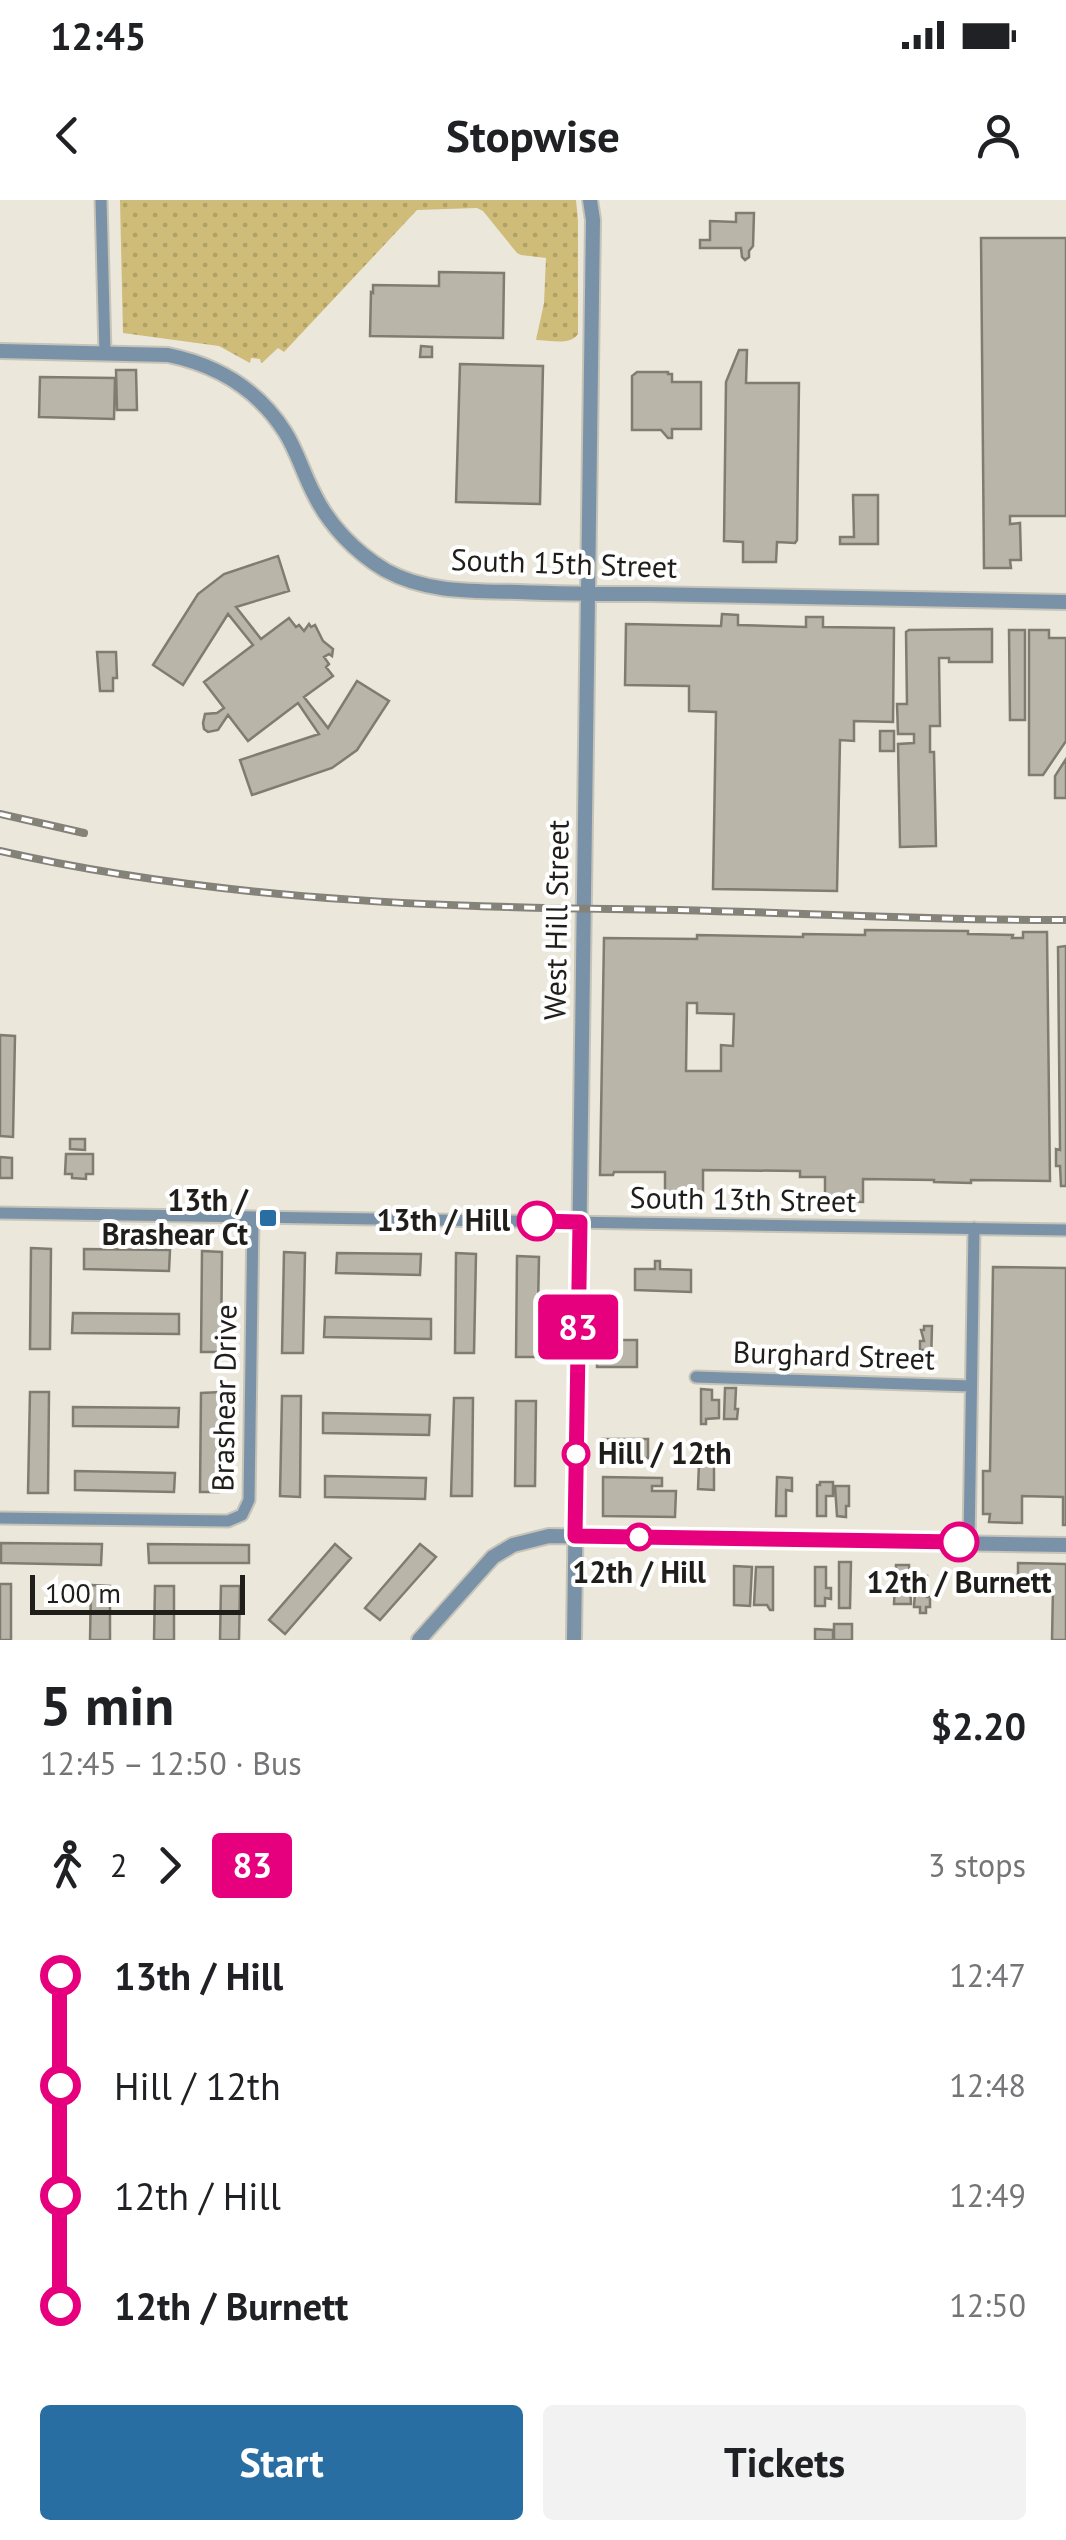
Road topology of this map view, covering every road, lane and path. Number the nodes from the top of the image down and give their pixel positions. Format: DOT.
graph roads {
  1 [pos="101,200"];
  2 [pos="590,200"];
  3 [pos="0,351"];
  4 [pos="105,353"];
  5 [pos="588,594"];
  6 [pos="1066,602"];
  7 [pos="0,1213"];
  8 [pos="254,1217"];
  9 [pos="580,1222"];
  10 [pos="974,1228"];
  11 [pos="1066,1230"];
  12 [pos="696,1377"];
  13 [pos="972,1386"];
  14 [pos="0,1518"];
  15 [pos="575,1536"];
  16 [pos="969,1543"];
  17 [pos="1066,1544"];
  18 [pos="419,1640"];
  19 [pos="574,1640"];
  1 -- 4 [label="street"];
  2 -- 5 [label="street, West Hill Street"];
  3 -- 4 [label="street, South 15th Street"];
  4 -- 5 [label="street, South 15th Street"];
  5 -- 6 [label="street, South 15th Street"];
  5 -- 9 [label="street, West Hill Street"];
  7 -- 8 [label="street, South 13th Street"];
  8 -- 9 [label="street, South 13th Street"];
  8 -- 14 [label="street, Brashear Drive"];
  9 -- 10 [label="street, South 13th Street"];
  9 -- 15 [label="street, West Hill Street"];
  10 -- 11 [label="street, South 13th Street"];
  10 -- 13 [label="street"];
  12 -- 13 [label="street, Burghard Street"];
  13 -- 16 [label="street"];
  15 -- 16 [label="street"];
  15 -- 18 [label="street"];
  15 -- 19 [label="street, West Hill Street"];
  16 -- 17 [label="street"];
}
